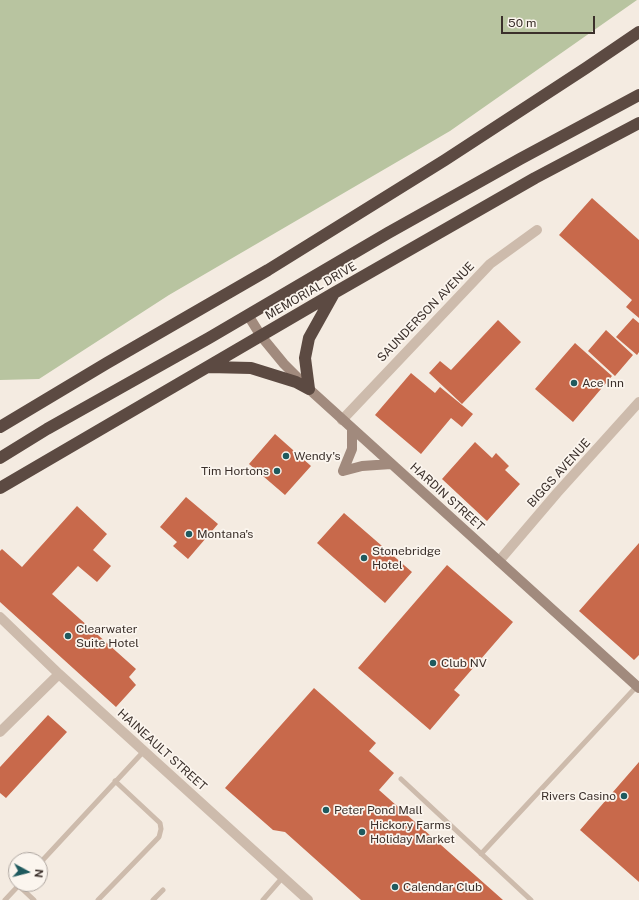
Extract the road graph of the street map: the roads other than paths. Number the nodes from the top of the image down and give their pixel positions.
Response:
1 (639, 32) edge
2 (639, 95) edge
3 (639, 123) edge
4 (537, 230) dead end
5 (334, 293) junction
6 (248, 315) junction
7 (261, 336) junction
8 (209, 367) junction
9 (309, 389) junction
10 (639, 402) edge
11 (342, 420) junction
12 (0, 427) edge
13 (352, 429) junction
14 (0, 458) edge
15 (391, 464) junction
16 (0, 488) edge
17 (499, 561) junction
18 (0, 617) edge
19 (59, 674) junction
20 (638, 686) edge
21 (0, 732) edge
22 (144, 751) junction
23 (401, 780) dead end
24 (115, 781) junction
25 (48, 853) edge
26 (481, 854) junction
27 (282, 877) junction
28 (162, 890) dead end
29 (12, 892) edge
30 (26, 892) edge
31 (5, 900) edge
32 (34, 900) edge
33 (98, 900) edge
34 (153, 900) edge
35 (263, 900) edge
36 (308, 900) edge
37 (531, 900) edge

1 - 12 highway
2 - 6 highway, MEMORIAL DRIVE
3 - 5 highway, MEMORIAL DRIVE
4 - 11 street, SAUNDERSON AVENUE
5 - 7 highway, MEMORIAL DRIVE
5 - 9 highway
6 - 7 main road, HARDIN STREET
6 - 14 highway, MEMORIAL DRIVE
7 - 8 highway, MEMORIAL DRIVE
7 - 9 main road, HARDIN STREET
8 - 9 highway
8 - 16 highway, MEMORIAL DRIVE
9 - 11 main road, HARDIN STREET
10 - 17 street, BIGGS AVENUE
11 - 13 main road, HARDIN STREET
13 - 15 main road, HARDIN STREET
13 - 15 main road
15 - 17 main road, HARDIN STREET
17 - 20 main road, HARDIN STREET
18 - 19 street, HAINEAULT STREET
19 - 21 street
19 - 22 street, HAINEAULT STREET
20 - 26 lane
22 - 24 lane
22 - 27 street, HAINEAULT STREET
23 - 26 lane
24 - 25 lane
24 - 33 lane
26 - 37 lane
27 - 35 lane
27 - 36 street, HAINEAULT STREET
28 - 34 lane
29 - 31 lane
30 - 32 lane

